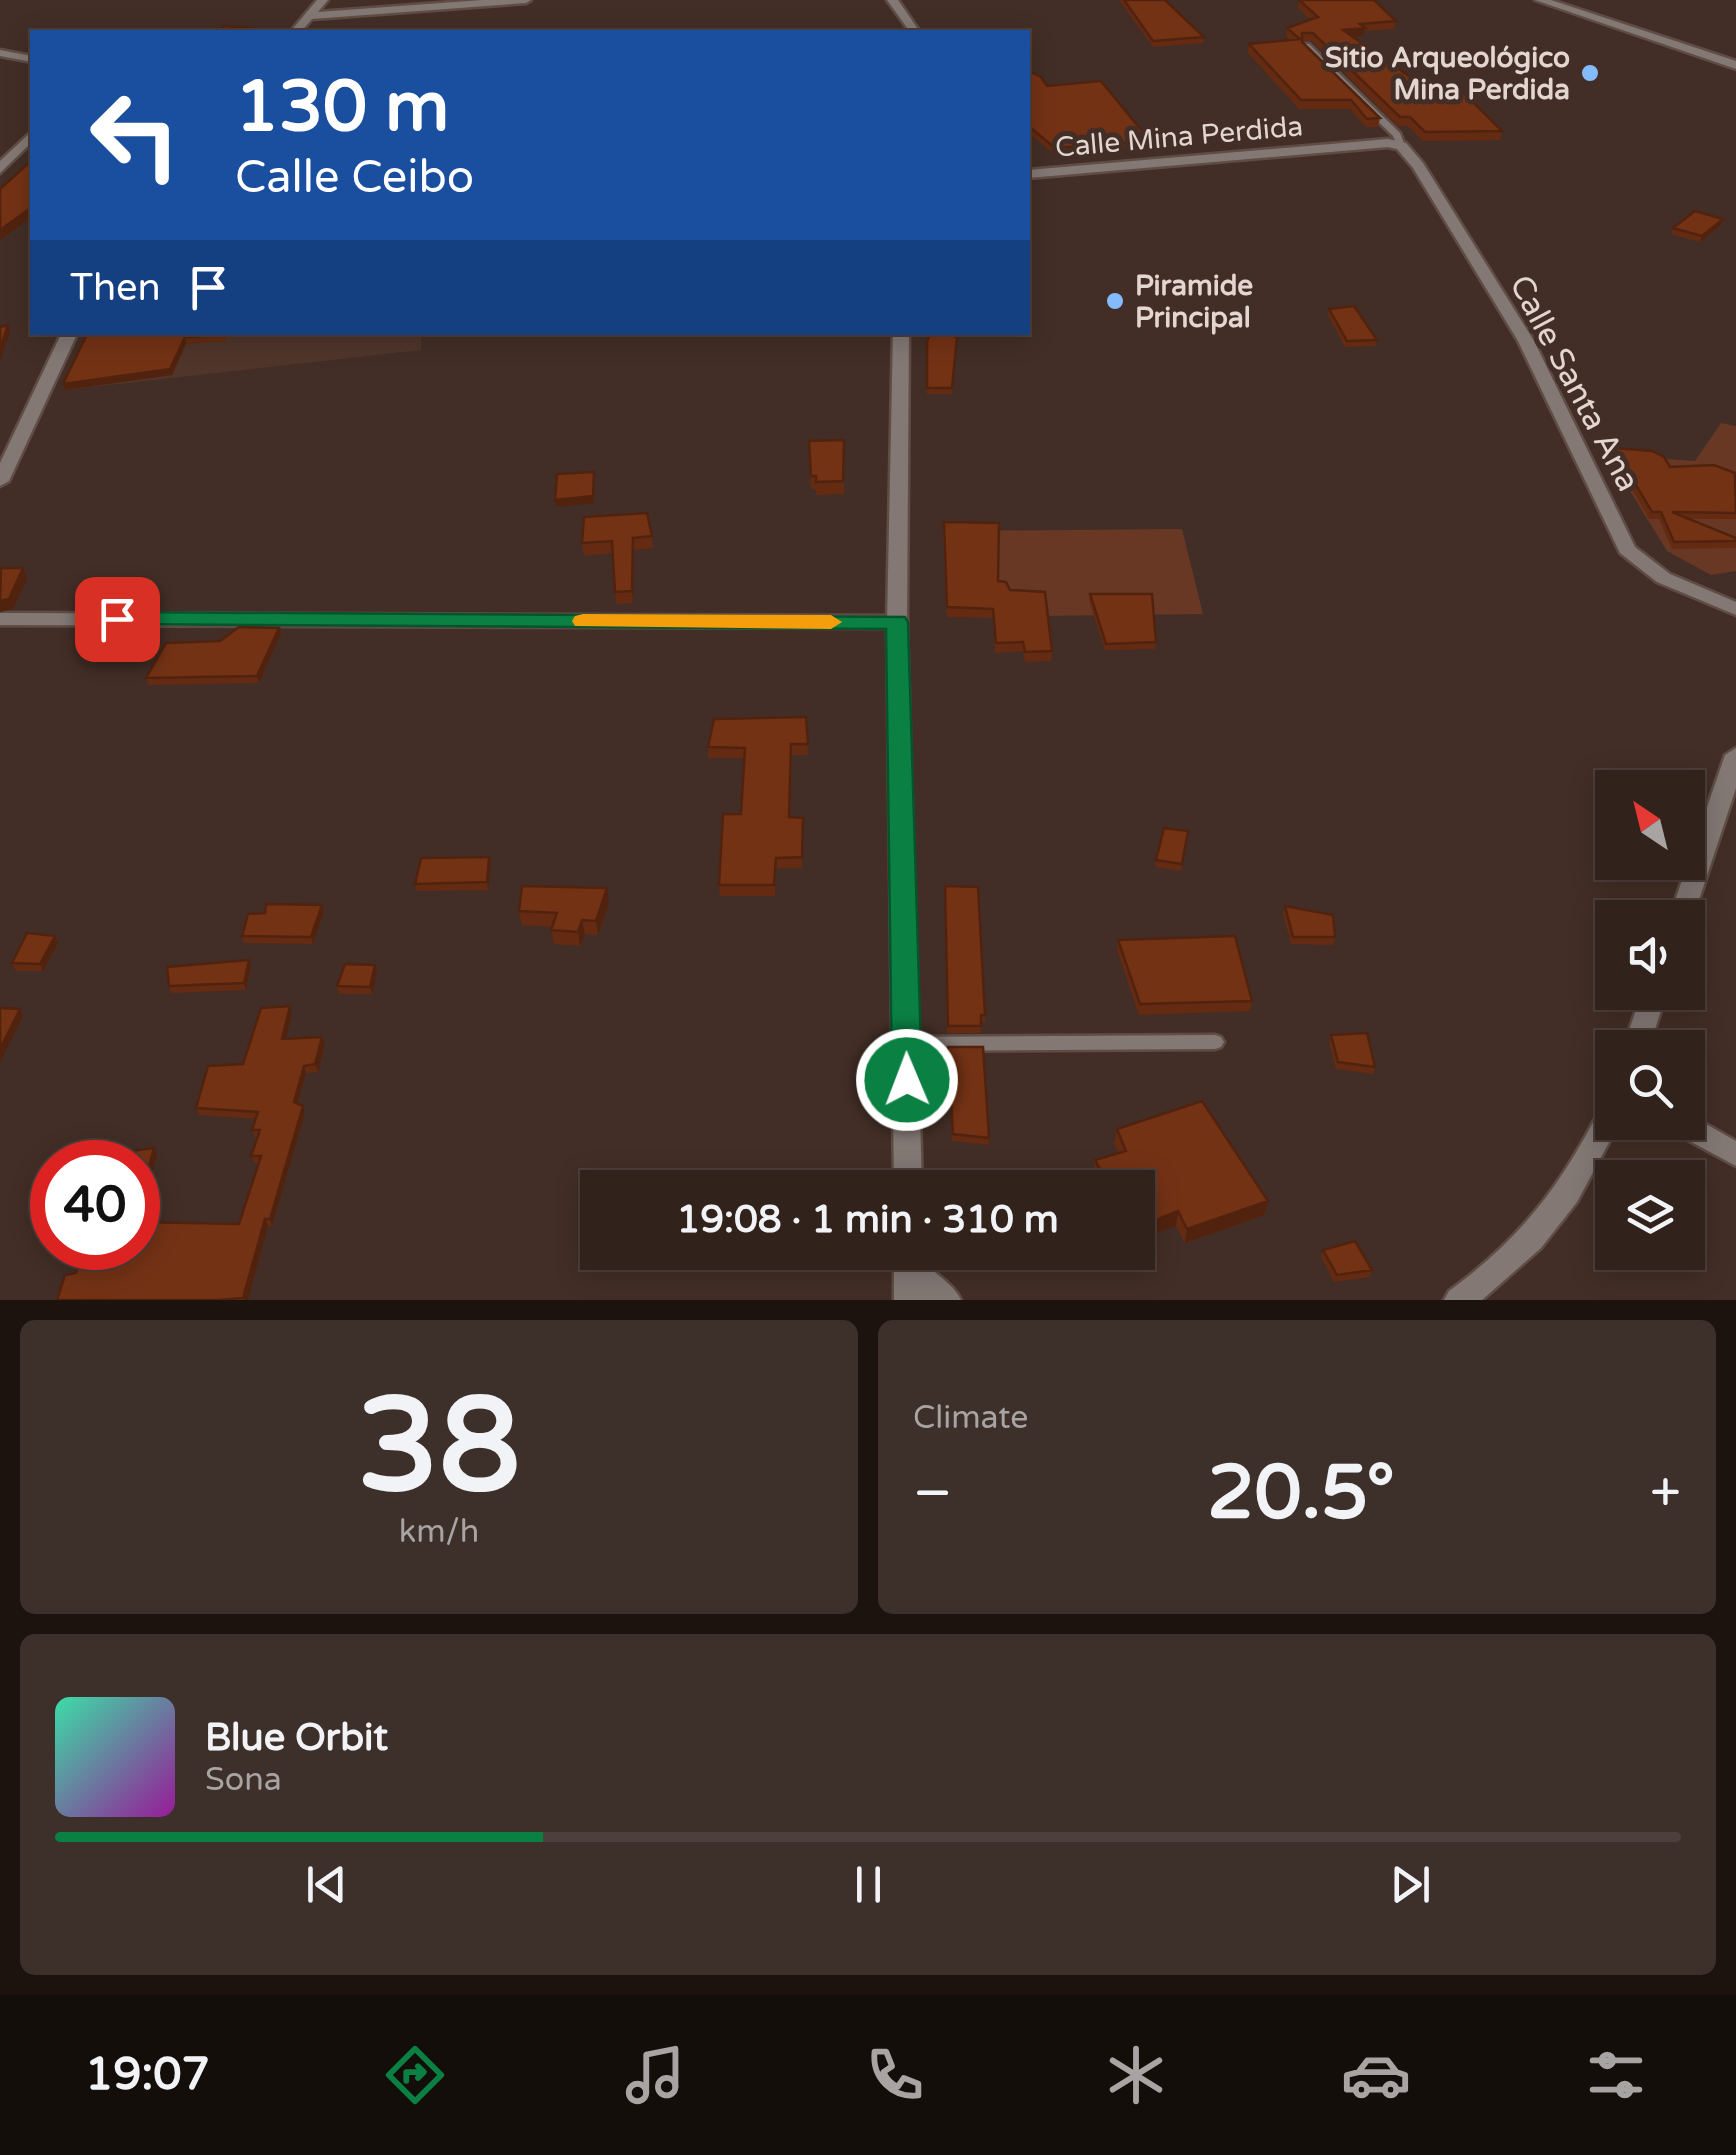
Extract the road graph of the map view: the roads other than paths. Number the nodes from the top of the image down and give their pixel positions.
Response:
1 (323, 0) edge
2 (526, 0) edge
3 (892, 0) edge
4 (1540, 0) edge
5 (310, 16) junction
6 (296, 30) edge
7 (914, 30) edge
8 (1306, 46) edge
9 (0, 54) edge
10 (30, 59) edge
11 (1736, 65) edge
12 (30, 137) edge
13 (1398, 145) junction
14 (0, 170) edge
15 (1030, 174) edge
16 (69, 335) edge
17 (902, 335) edge
18 (0, 481) edge
19 (1736, 609) edge
20 (0, 618) edge
21 (897, 622) junction
22 (1736, 755) edge
23 (1687, 900) edge
24 (1215, 1042) dead end
25 (907, 1044) junction
26 (1705, 1137) edge
27 (1596, 1140) edge
28 (1736, 1154) edge
29 (908, 1170) edge
30 (908, 1270) edge
31 (918, 1270) edge
32 (909, 1300) edge
33 (946, 1300) edge
34 (1459, 1300) edge

1 - 5 street
2 - 5 street
3 - 7 street
4 - 11 street
5 - 6 street
8 - 13 lane
9 - 10 street
12 - 14 street
13 - 15 street, Calle Mina Perdida
13 - 19 street, Calle Santa Ana
16 - 18 street
17 - 21 street
20 - 21 street
21 - 25 street
22 - 23 street
24 - 25 lane
25 - 29 street
26 - 28 street
27 - 34 street
30 - 32 street
31 - 33 street

